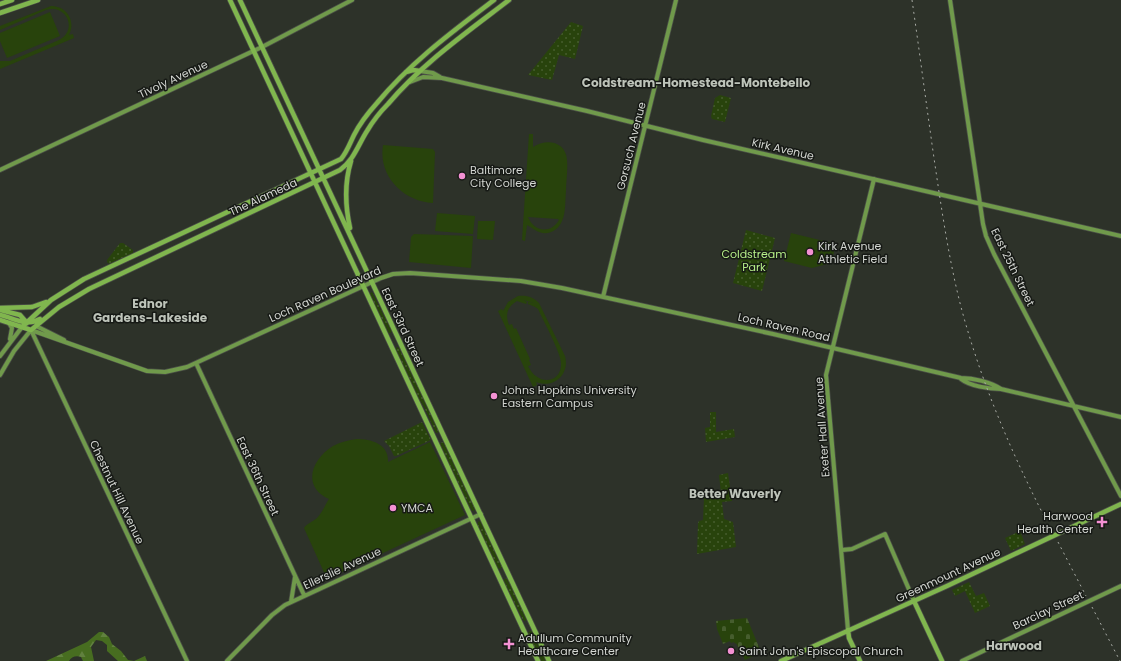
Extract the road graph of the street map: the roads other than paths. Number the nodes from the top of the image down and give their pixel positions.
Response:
1 (12, 0) edge
2 (38, 0) edge
3 (230, 0) edge
4 (240, 0) edge
5 (352, 0) edge
6 (494, 0) edge
7 (509, 0) edge
8 (676, 0) edge
9 (950, 0) edge
10 (0, 4) edge
11 (0, 13) edge
12 (262, 47) junction
13 (254, 51) junction
14 (425, 66) junction
15 (420, 71) junction
16 (404, 73) junction
17 (433, 73) junction
18 (442, 78) junction
19 (403, 87) junction
20 (645, 125) junction
21 (351, 160) junction
22 (320, 169) junction
23 (0, 170) edge
24 (311, 173) junction
25 (324, 178) junction
26 (874, 179) junction
27 (315, 182) junction
28 (980, 204) junction
29 (1121, 236) edge
30 (354, 242) junction
31 (372, 281) junction
32 (363, 285) junction
33 (603, 296) junction
34 (51, 300) junction
35 (0, 309) edge
36 (53, 312) junction
37 (0, 315) edge
38 (2, 320) edge
39 (26, 322) junction
40 (36, 326) junction
41 (22, 327) junction
42 (31, 330) junction
43 (9, 342) junction
44 (68, 342) junction
45 (833, 348) junction
46 (0, 356) edge
47 (196, 363) junction
48 (0, 375) edge
49 (1074, 406) junction
50 (1121, 417) edge
51 (1121, 496) edge
52 (1121, 504) edge
53 (480, 514) junction
54 (472, 518) junction
55 (842, 550) junction
56 (295, 576) junction
57 (1121, 586) edge
58 (304, 596) junction
59 (914, 600) junction
60 (290, 602) junction
61 (848, 630) junction
62 (187, 661) edge
63 (227, 661) edge
64 (538, 661) edge
65 (549, 661) edge
66 (781, 661) edge
67 (860, 661) edge
68 (942, 661) edge
69 (962, 661) edge

1 - 10 main road
2 - 11 main road
3 - 13 main road, East 33rd Street
4 - 12 main road, East 33rd Street
5 - 12 street, Tivoly Avenue
6 - 16 main road, The Alameda
7 - 14 main road, The Alameda
8 - 20 street, Gorsuch Avenue
9 - 28 street, East 25th Street
12 - 13 street, Tivoly Avenue
12 - 22 main road, East 33rd Street
13 - 23 street, Tivoly Avenue
13 - 24 main road, East 33rd Street
14 - 15 main road, The Alameda
14 - 17 street, Kirk Avenue
15 - 16 main road
15 - 17 street, Kirk Avenue
15 - 19 main road, The Alameda
16 - 22 main road, The Alameda
17 - 18 street, Kirk Avenue
18 - 19 street, Kirk Avenue
18 - 20 street, Kirk Avenue
19 - 21 main road, The Alameda
20 - 26 street, Kirk Avenue
20 - 33 street, Gorsuch Avenue
21 - 25 main road, The Alameda
21 - 30 main road
22 - 24 main road, The Alameda
22 - 25 main road, East 33rd Street
24 - 27 main road, East 33rd Street
24 - 34 main road, The Alameda
25 - 27 main road, The Alameda
25 - 30 main road, East 33rd Street
26 - 28 street, Kirk Avenue
26 - 45 street, Exeter Hall Avenue
27 - 32 main road, East 33rd Street
27 - 36 main road, The Alameda
28 - 29 street, Kirk Avenue
28 - 49 street, East 25th Street
30 - 31 main road, East 33rd Street
31 - 32 street, Loch Raven Boulevard
31 - 33 street, Loch Raven Boulevard
31 - 53 main road, East 33rd Street
32 - 47 street, Loch Raven Boulevard
32 - 54 main road, East 33rd Street
33 - 45 street, Loch Raven Road
34 - 35 main road
34 - 39 main road, The Alameda
35 - 39 main road, Loch Raven Boulevard
36 - 39 main road
36 - 40 main road, The Alameda
37 - 39 main road
38 - 41 main road, Loch Raven Boulevard
38 - 43 street
39 - 40 main road, Loch Raven Boulevard
39 - 41 main road, The Alameda
40 - 42 main road, The Alameda
40 - 44 street, Loch Raven Boulevard
41 - 42 main road, Loch Raven Boulevard
41 - 43 street, The Alameda
42 - 44 street, Loch Raven Boulevard
42 - 48 street, The Alameda
42 - 62 street, Chestnut Hill Avenue
43 - 46 street, The Alameda
44 - 47 street, Loch Raven Boulevard
45 - 49 street, Loch Raven Road
45 - 55 street, Exeter Hall Avenue
47 - 56 street, East 36th Street
49 - 50 street, Loch Raven Road
49 - 51 street, East 25th Street
52 - 59 main road, Greenmount Avenue
53 - 54 street, Ellerslie Avenue
53 - 65 main road, East 33rd Street
54 - 58 street, Ellerslie Avenue
54 - 64 main road, East 33rd Street
55 - 59 street
55 - 61 street, Exeter Hall Avenue
56 - 58 street, East 36th Street
56 - 60 street
57 - 69 street, Barclay Street
58 - 60 street, Ellerslie Avenue
59 - 61 main road, Greenmount Avenue
59 - 68 main road
60 - 63 street, Ellerslie Avenue
61 - 66 main road, Greenmount Avenue
61 - 67 main road

